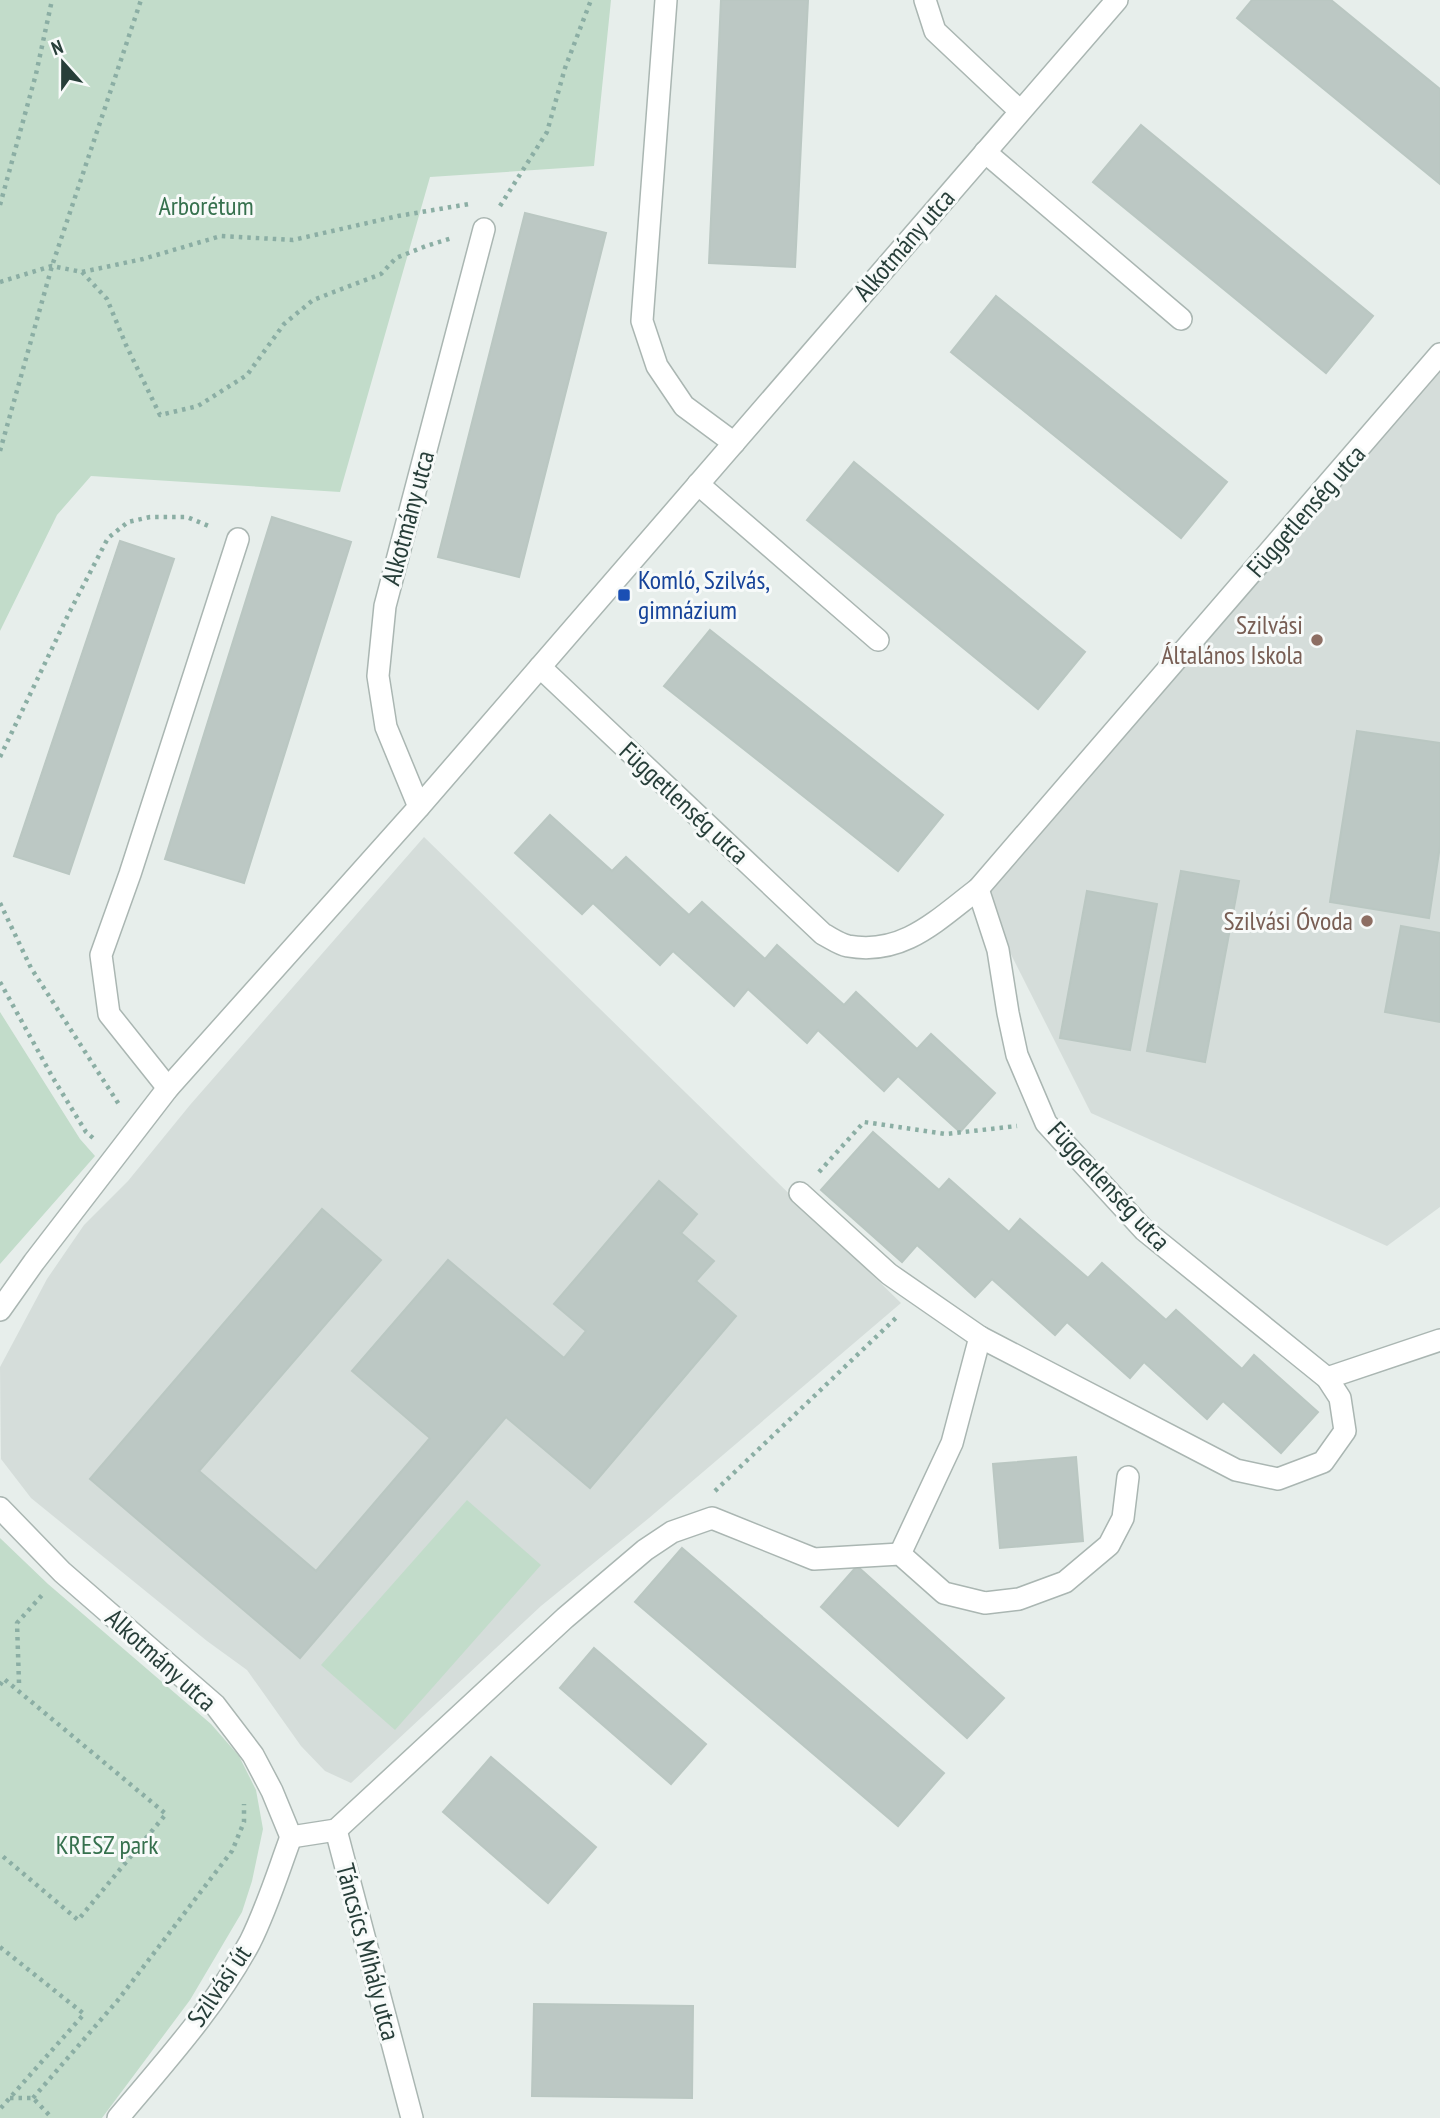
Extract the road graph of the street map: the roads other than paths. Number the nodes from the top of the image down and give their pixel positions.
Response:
1 (666, 0) edge
2 (925, 0) edge
3 (1116, 0) edge
4 (1020, 111) junction
5 (985, 152) junction
6 (484, 229) road end
7 (1181, 318) dead end
8 (1440, 354) edge
9 (734, 443) junction
10 (698, 484) junction
11 (238, 539) road end
12 (878, 640) dead end
13 (540, 667) junction
14 (419, 807) junction
15 (978, 889) junction
16 (169, 1088) junction
17 (800, 1193) road end
18 (0, 1310) edge
19 (981, 1337) junction
20 (1440, 1340) edge
21 (1327, 1378) junction
22 (1128, 1477) dead end
23 (0, 1507) edge
24 (900, 1553) junction
25 (336, 1830) junction
26 (291, 1837) junction
27 (118, 2118) edge
28 (412, 2118) edge

1 - 9 street
2 - 4 street
3 - 4 street, Alkotmány utca
4 - 5 street, Alkotmány utca
5 - 7 street
5 - 9 street, Alkotmány utca
6 - 14 street, Alkotmány utca
8 - 15 street, Függetlenség utca
9 - 10 street, Alkotmány utca
10 - 12 street
10 - 13 street, Alkotmány utca
11 - 16 street
13 - 14 street, Alkotmány utca
13 - 15 street, Függetlenség utca
14 - 16 street, Alkotmány utca
15 - 21 street, Függetlenség utca
16 - 18 street, Alkotmány utca
17 - 19 street
19 - 21 street
19 - 24 street
20 - 21 street
22 - 24 street
23 - 26 street, Alkotmány utca
24 - 25 street
25 - 26 street, Táncsics Mihály utca
25 - 28 street, Táncsics Mihály utca
26 - 27 street, Szilvási út

